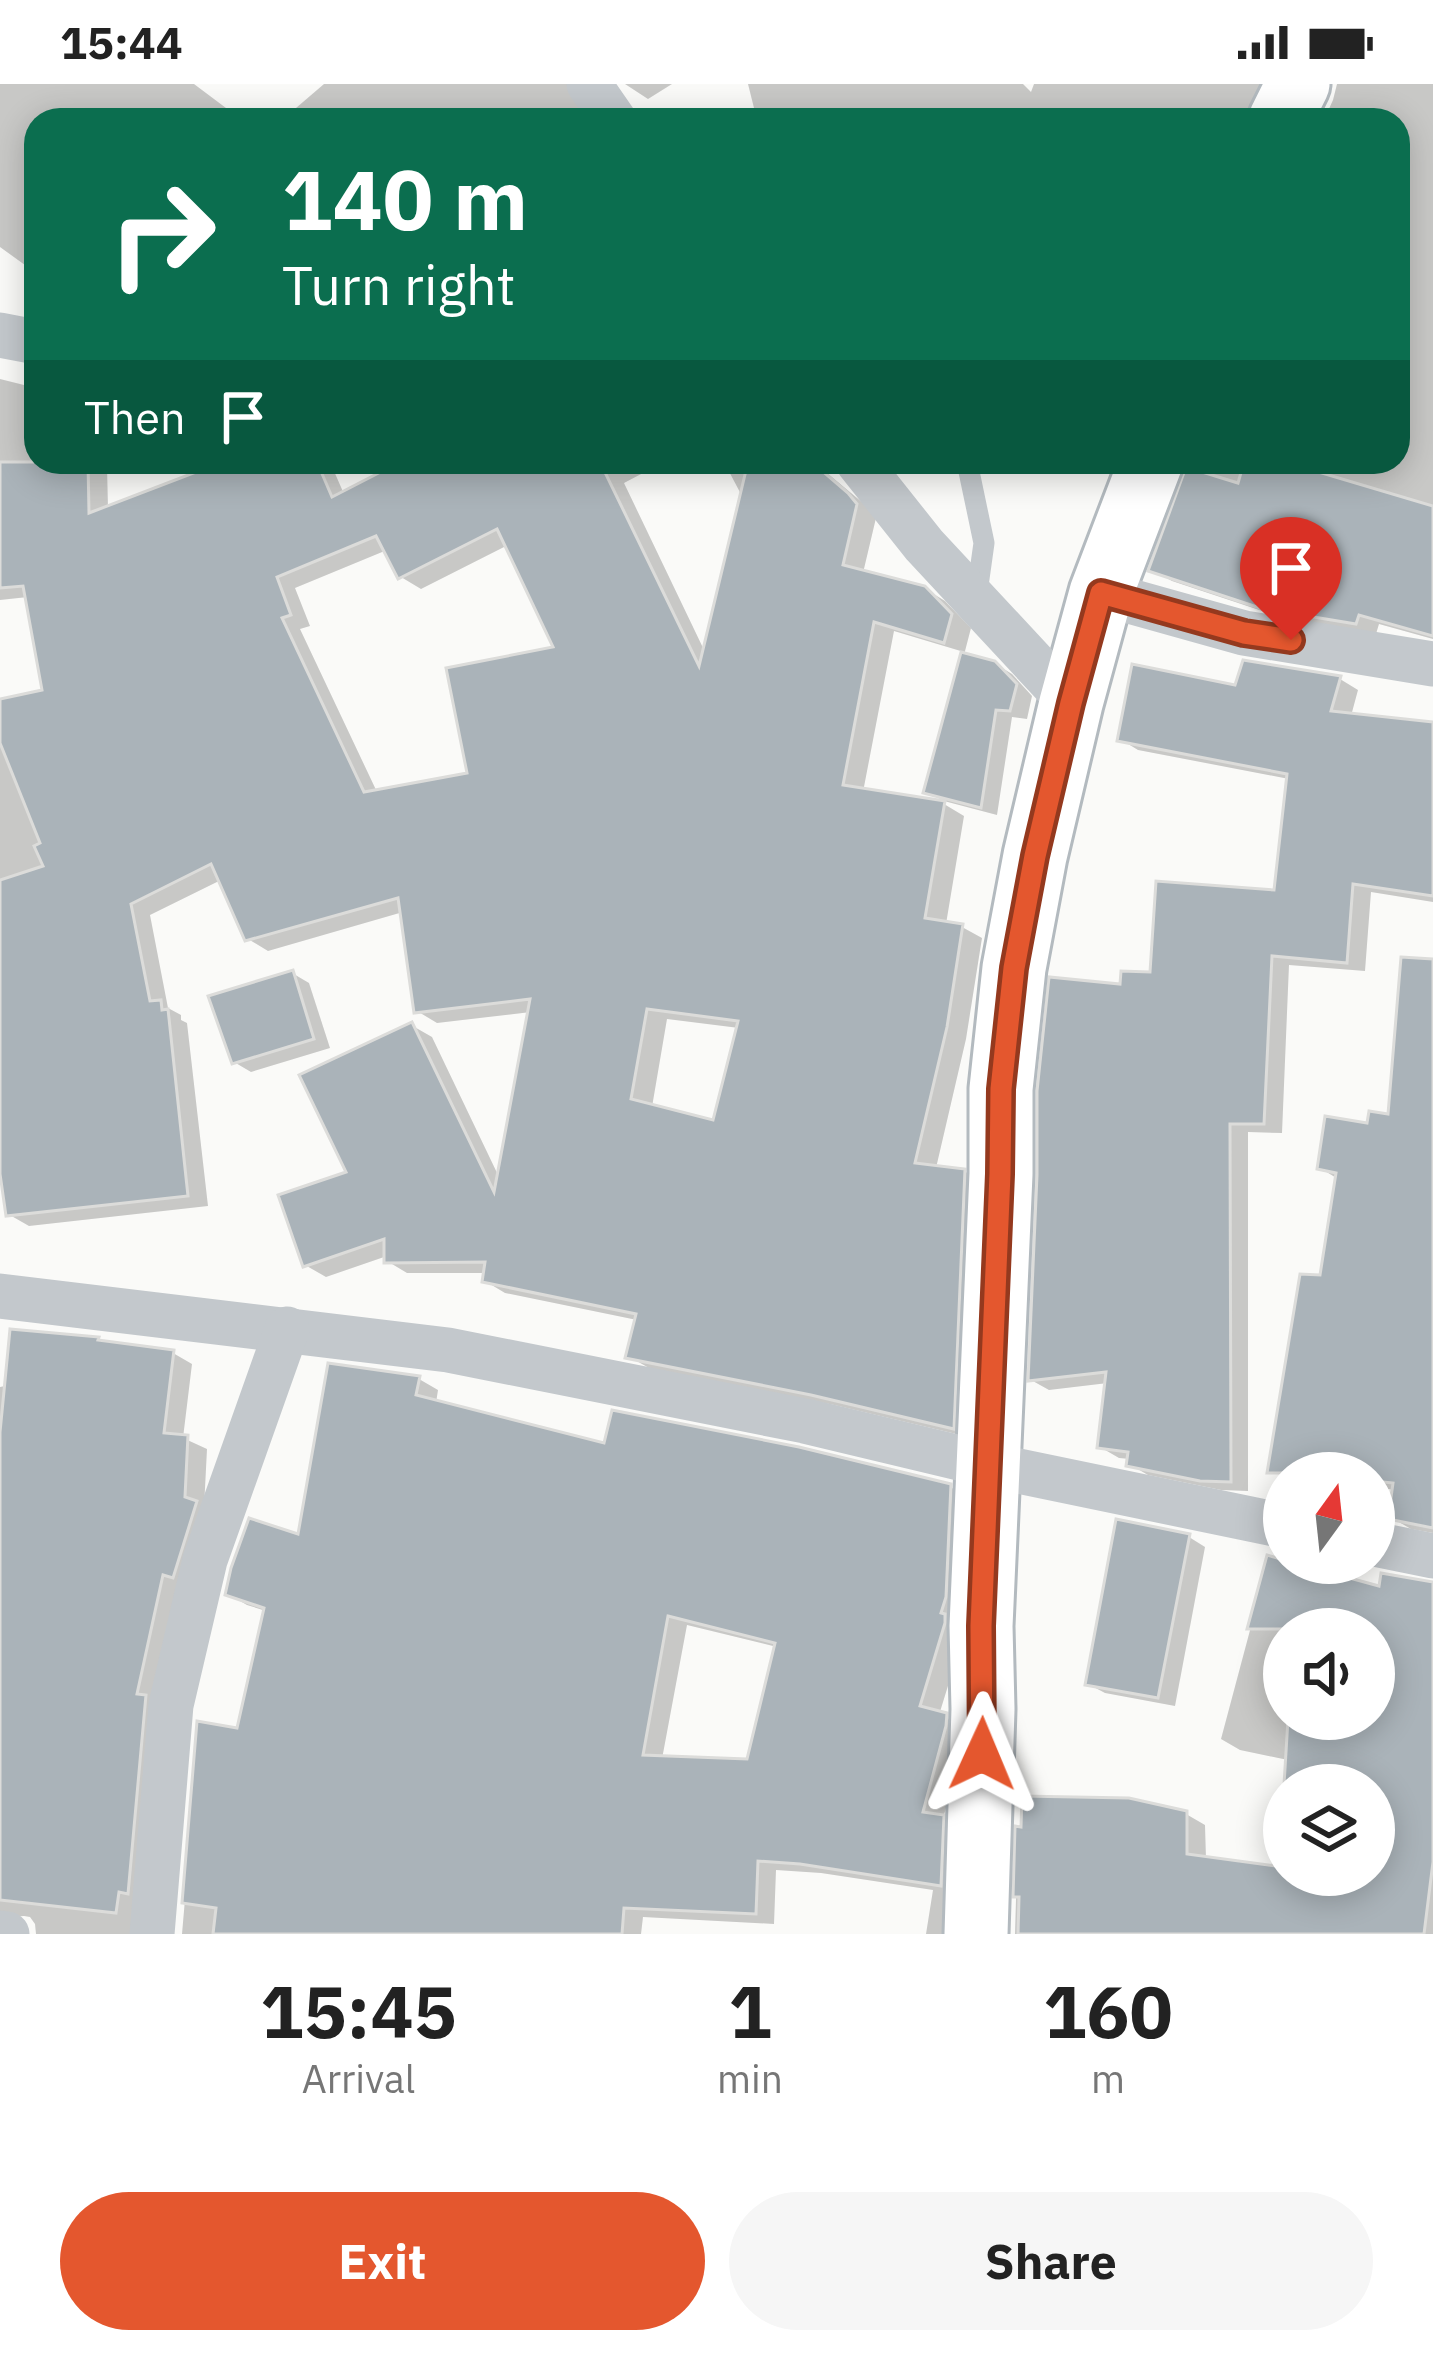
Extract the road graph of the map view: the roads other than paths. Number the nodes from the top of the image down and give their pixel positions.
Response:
1 (868, 474) edge
2 (970, 474) edge
3 (1146, 474) edge
4 (1101, 593) junction
5 (976, 601) junction
6 (1433, 664) edge
7 (1071, 703) junction
8 (0, 1296) edge
9 (286, 1329) junction
10 (988, 1465) junction
11 (1263, 1522) edge
12 (1395, 1548) edge
13 (1433, 1556) edge
14 (152, 1934) edge
15 (976, 1934) edge

1 - 5 street
2 - 5 lane
3 - 4 street
4 - 6 street
4 - 7 street
5 - 7 street
7 - 10 street
8 - 9 street
9 - 10 street
9 - 14 street
10 - 11 street
10 - 15 street
12 - 13 street

